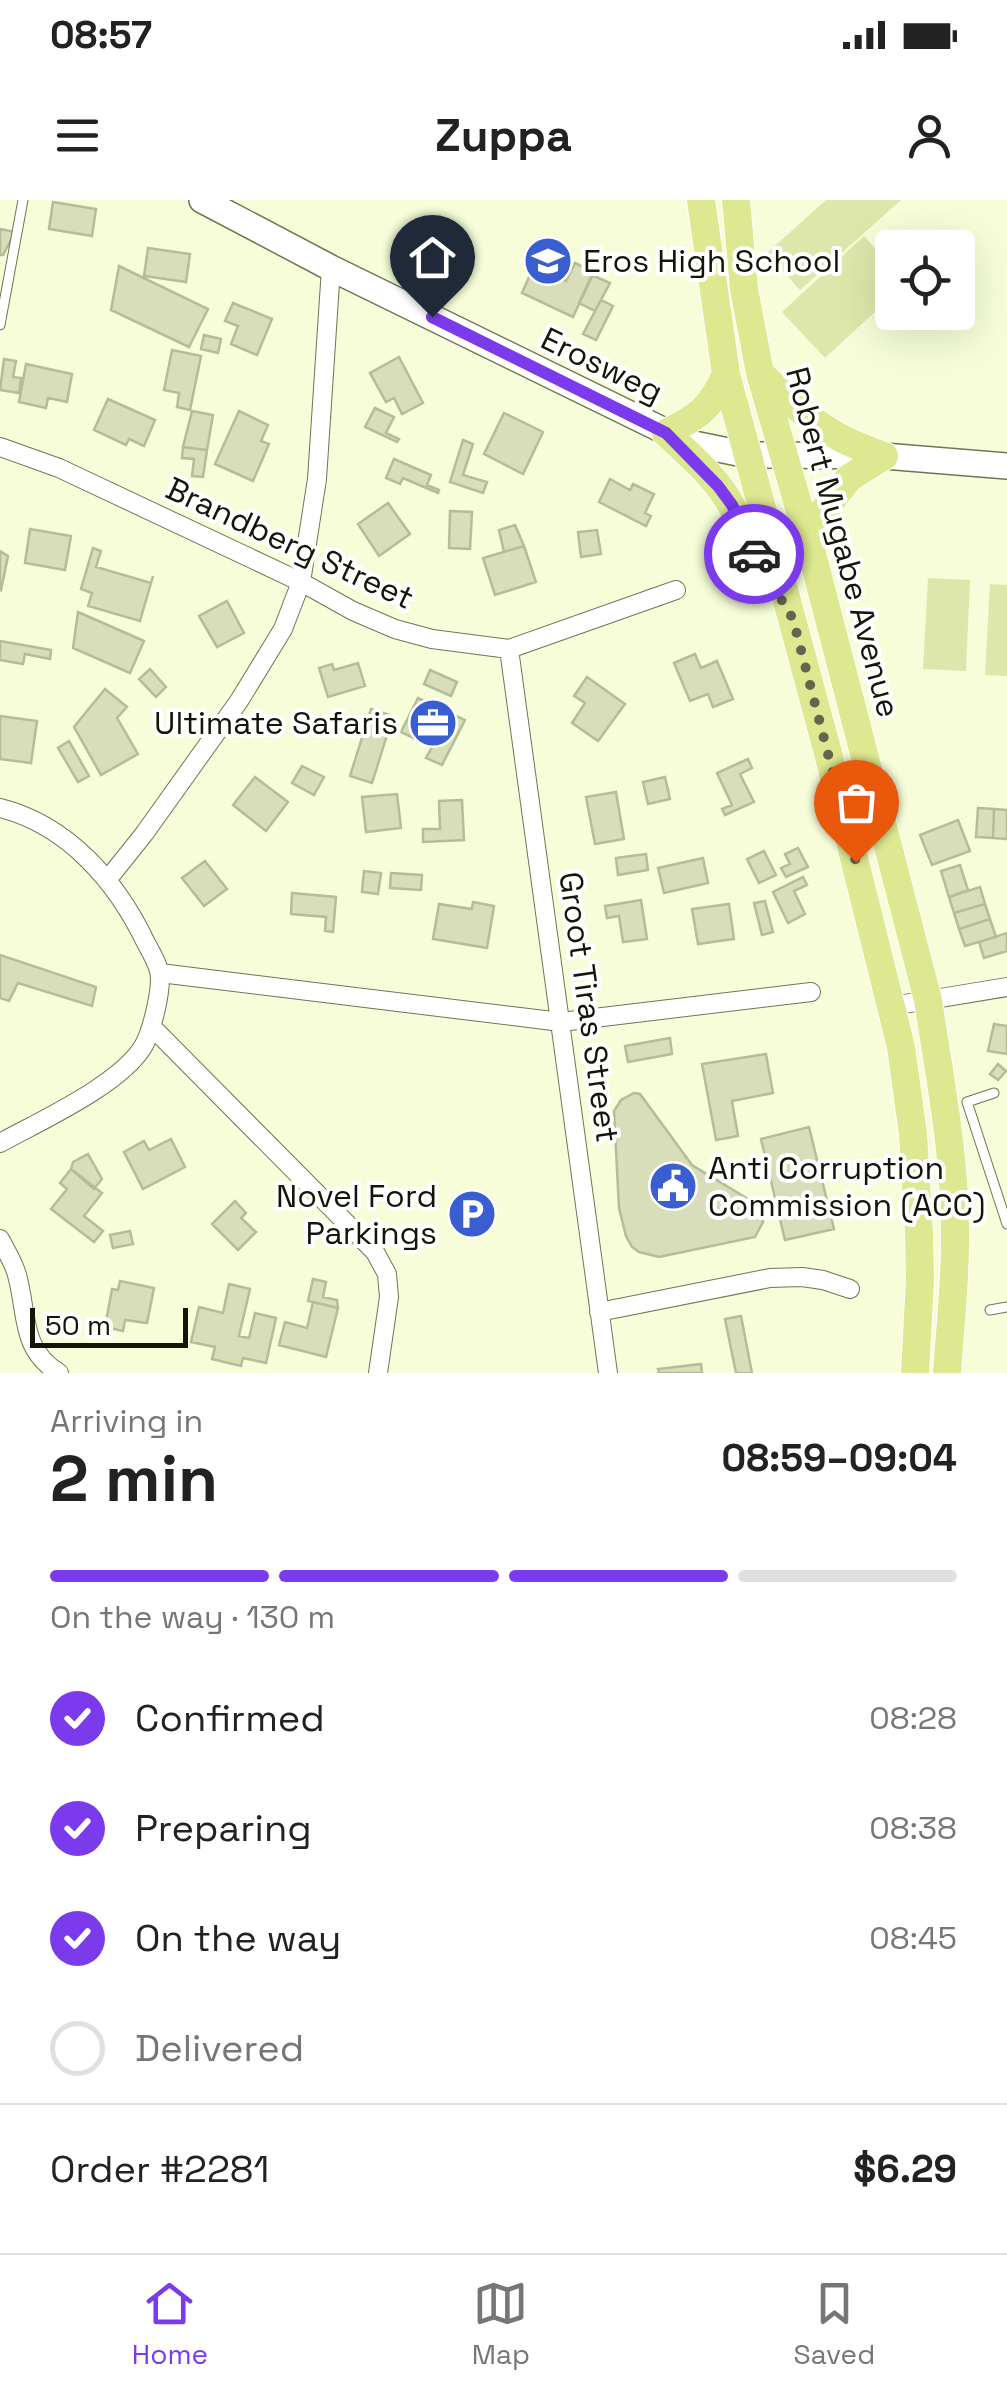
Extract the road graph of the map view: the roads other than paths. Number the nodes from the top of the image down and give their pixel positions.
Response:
1 (23, 200) edge
2 (202, 200) edge
3 (701, 200) edge
4 (736, 200) edge
5 (331, 268) junction
6 (0, 324) edge
7 (726, 374) junction
8 (760, 374) junction
9 (666, 433) junction
10 (0, 447) edge
11 (783, 455) junction
12 (748, 456) junction
13 (884, 456) junction
14 (1007, 466) edge
15 (809, 542) junction
16 (301, 582) junction
17 (676, 590) dead end
18 (793, 619) junction
19 (508, 649) junction
20 (0, 808) edge
21 (108, 879) junction
22 (160, 973) junction
23 (1007, 986) edge
24 (811, 992) dead end
25 (928, 1000) junction
26 (892, 1006) junction
27 (561, 1022) junction
28 (152, 1026) junction
29 (994, 1093) dead end
30 (0, 1142) edge
31 (1007, 1224) edge
32 (0, 1240) edge
33 (850, 1289) dead end
34 (952, 1302) junction
35 (1007, 1307) edge
36 (990, 1310) dead end
37 (600, 1312) junction
38 (59, 1373) edge
39 (378, 1373) edge
40 (608, 1373) edge
41 (915, 1373) edge
42 (947, 1373) edge
43 (957, 1373) edge

1 - 6 lane
2 - 5 street, Erosweg
3 - 7 main road
4 - 8 main road, Robert Mugabe Avenue
5 - 9 street, Erosweg
5 - 16 street
7 - 9 main road
7 - 12 main road
8 - 11 main road, Robert Mugabe Avenue
8 - 13 main road
9 - 12 street, Erosweg
9 - 18 main road
10 - 16 street, Brandberg Street
11 - 12 street, Erosweg
11 - 13 street, Erosweg
11 - 15 main road, Robert Mugabe Avenue
12 - 18 main road
13 - 14 street, Erosweg
13 - 15 main road
15 - 25 main road, Robert Mugabe Avenue
16 - 19 street, Brandberg Street
16 - 21 street
17 - 19 street, Brandberg Street
18 - 26 main road
19 - 27 street, Groot Tiras Street
20 - 21 street
21 - 22 street
22 - 27 street
22 - 28 street
23 - 25 street
24 - 27 street
25 - 26 street
25 - 34 main road, Robert Mugabe Avenue
26 - 41 main road
27 - 37 street, Groot Tiras Street
28 - 30 street
28 - 39 street
29 - 31 lane
32 - 38 street
33 - 37 street
34 - 42 main road, Robert Mugabe Avenue
34 - 43 main road
35 - 36 lane
37 - 40 street, Groot Tiras Street

